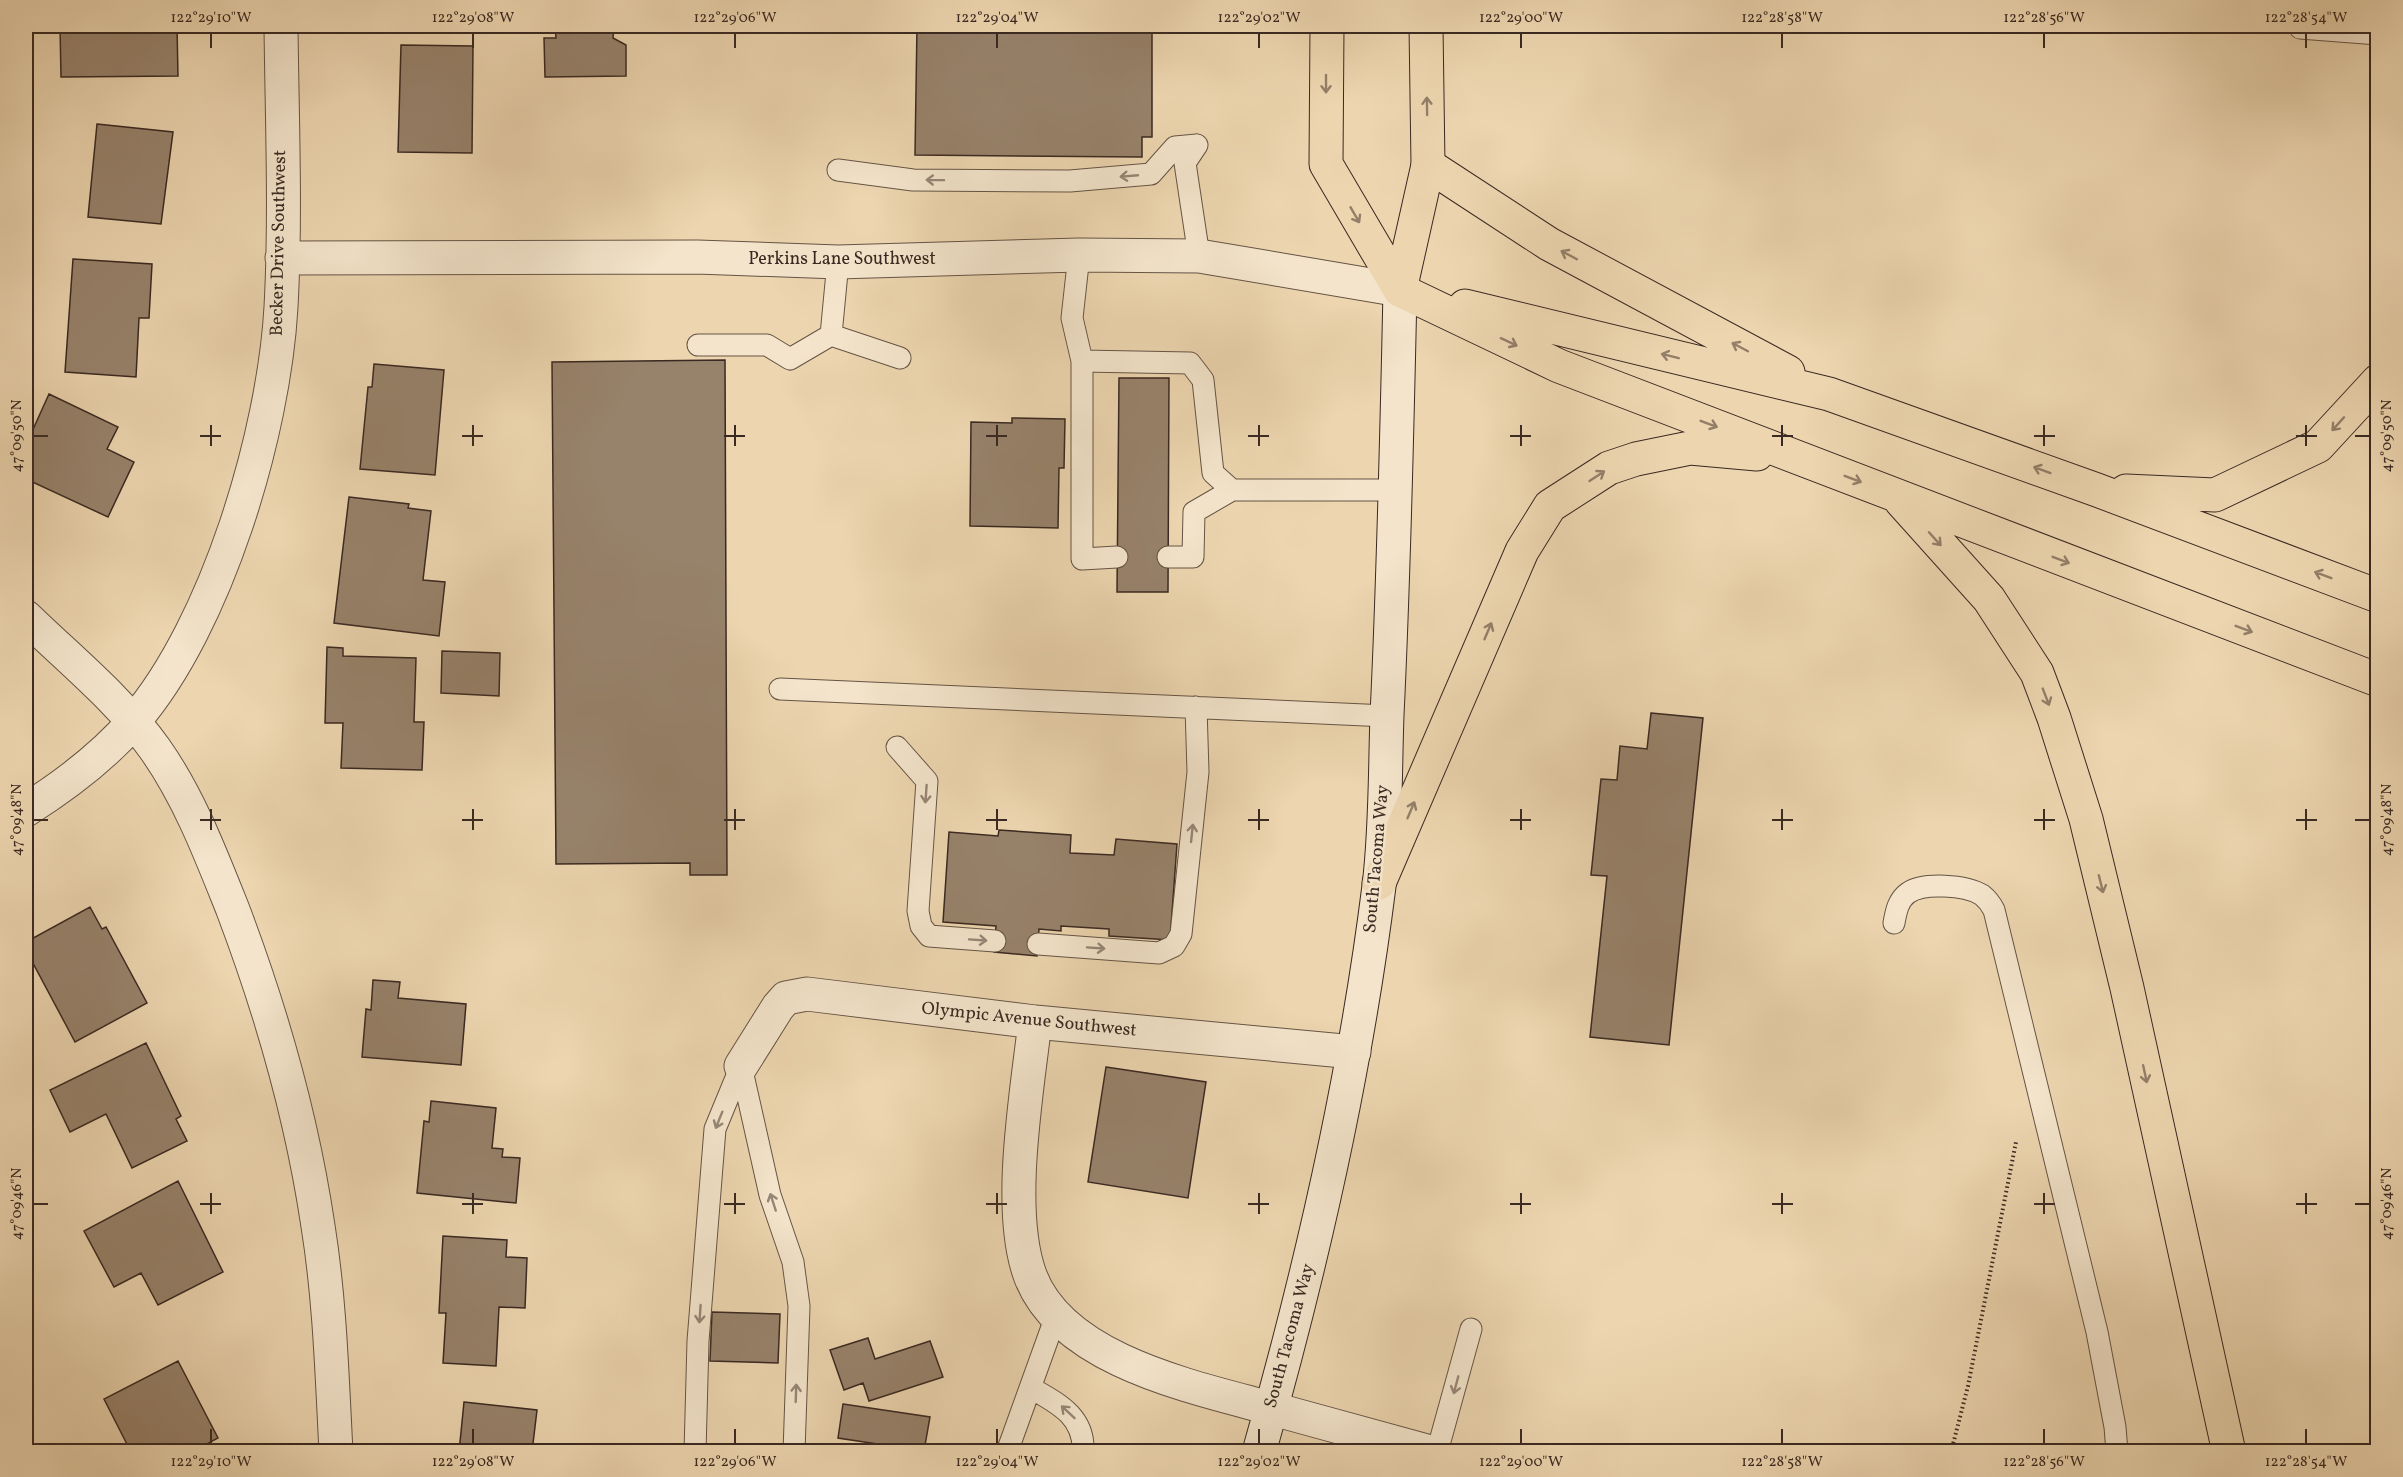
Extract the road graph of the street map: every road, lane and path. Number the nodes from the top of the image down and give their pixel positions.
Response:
1 (281, 26) edge
2 (1327, 26) edge
3 (1426, 26) edge
4 (2300, 26) edge
5 (2378, 34) edge
6 (1428, 165) junction
7 (838, 170) dead end
8 (1079, 255) junction
9 (1199, 256) junction
10 (282, 258) junction
11 (838, 262) junction
12 (1400, 290) junction
13 (831, 335) junction
14 (699, 345) dead end
15 (900, 358) dead end
16 (1082, 361) junction
17 (2378, 381) edge
18 (1829, 394) junction
19 (1798, 458) junction
20 (1232, 490) junction
21 (1396, 490) junction
22 (2097, 490) junction
23 (1896, 495) junction
24 (1117, 557) dead end
25 (1168, 557) dead end
26 (2378, 596) edge
27 (26, 617) edge
28 (2378, 680) edge
29 (780, 689) dead end
30 (1196, 707) junction
31 (1387, 716) junction
32 (134, 722) junction
33 (897, 747) dead end
34 (26, 810) edge
35 (1379, 883) junction
36 (1894, 923) dead end
37 (994, 941) dead end
38 (1038, 944) dead end
39 (1035, 1022) junction
40 (1354, 1052) junction
41 (741, 1066) junction
42 (2016, 1142) dead end
43 (1056, 1316) junction
44 (1471, 1329) dead end
45 (1031, 1388) junction
46 (1271, 1408) junction
47 (336, 1452) edge
48 (695, 1452) edge
49 (794, 1452) edge
50 (1007, 1452) edge
51 (1083, 1452) edge
52 (1259, 1452) edge
53 (1430, 1452) edge
54 (1437, 1452) edge
55 (1951, 1452) edge
56 (2117, 1452) edge
57 (2229, 1452) edge

1 - 10 street, Becker Drive Southwest
2 -> 12 main road
6 -> 3 main road, South Tacoma Way
4 - 5 lane
6 - 12 main road, South Tacoma Way
18 -> 6 main road
9 -> 7 lane
8 - 9 street, Perkins Lane Southwest
8 - 11 street, Perkins Lane Southwest
8 - 16 lane
9 - 12 street, Perkins Lane Southwest
10 - 11 street, Perkins Lane Southwest
10 - 32 street, Becker Drive Southwest
11 - 13 lane
18 -> 12 main road
12 -> 19 main road
12 - 21 street, South Tacoma Way
13 - 14 lane
13 - 15 lane
16 - 20 lane
16 - 24 lane
17 -> 22 main road
22 -> 18 main road
19 -> 23 main road
35 -> 19 main road
20 - 21 lane
20 - 25 lane
21 - 31 street, South Tacoma Way
26 -> 22 main road
23 -> 28 main road
23 -> 57 main road
27 - 32 street
29 - 30 lane
30 - 31 lane
38 -> 30 lane
31 - 35 street, South Tacoma Way
32 - 34 street, Becker Drive Southwest
32 - 47 street
33 -> 37 lane
35 - 40 street, South Tacoma Way
36 - 56 lane
39 - 40 street, Olympic Avenue Southwest
39 - 41 street, Olympic Avenue Southwest
39 - 43 street
40 - 46 street, South Tacoma Way
41 -> 48 lane
49 -> 41 lane
42 - 55 path
43 - 45 lane
43 - 46 street
44 -> 54 lane
45 - 50 lane
51 -> 45 lane
46 - 52 street, South Tacoma Way
46 - 53 street

